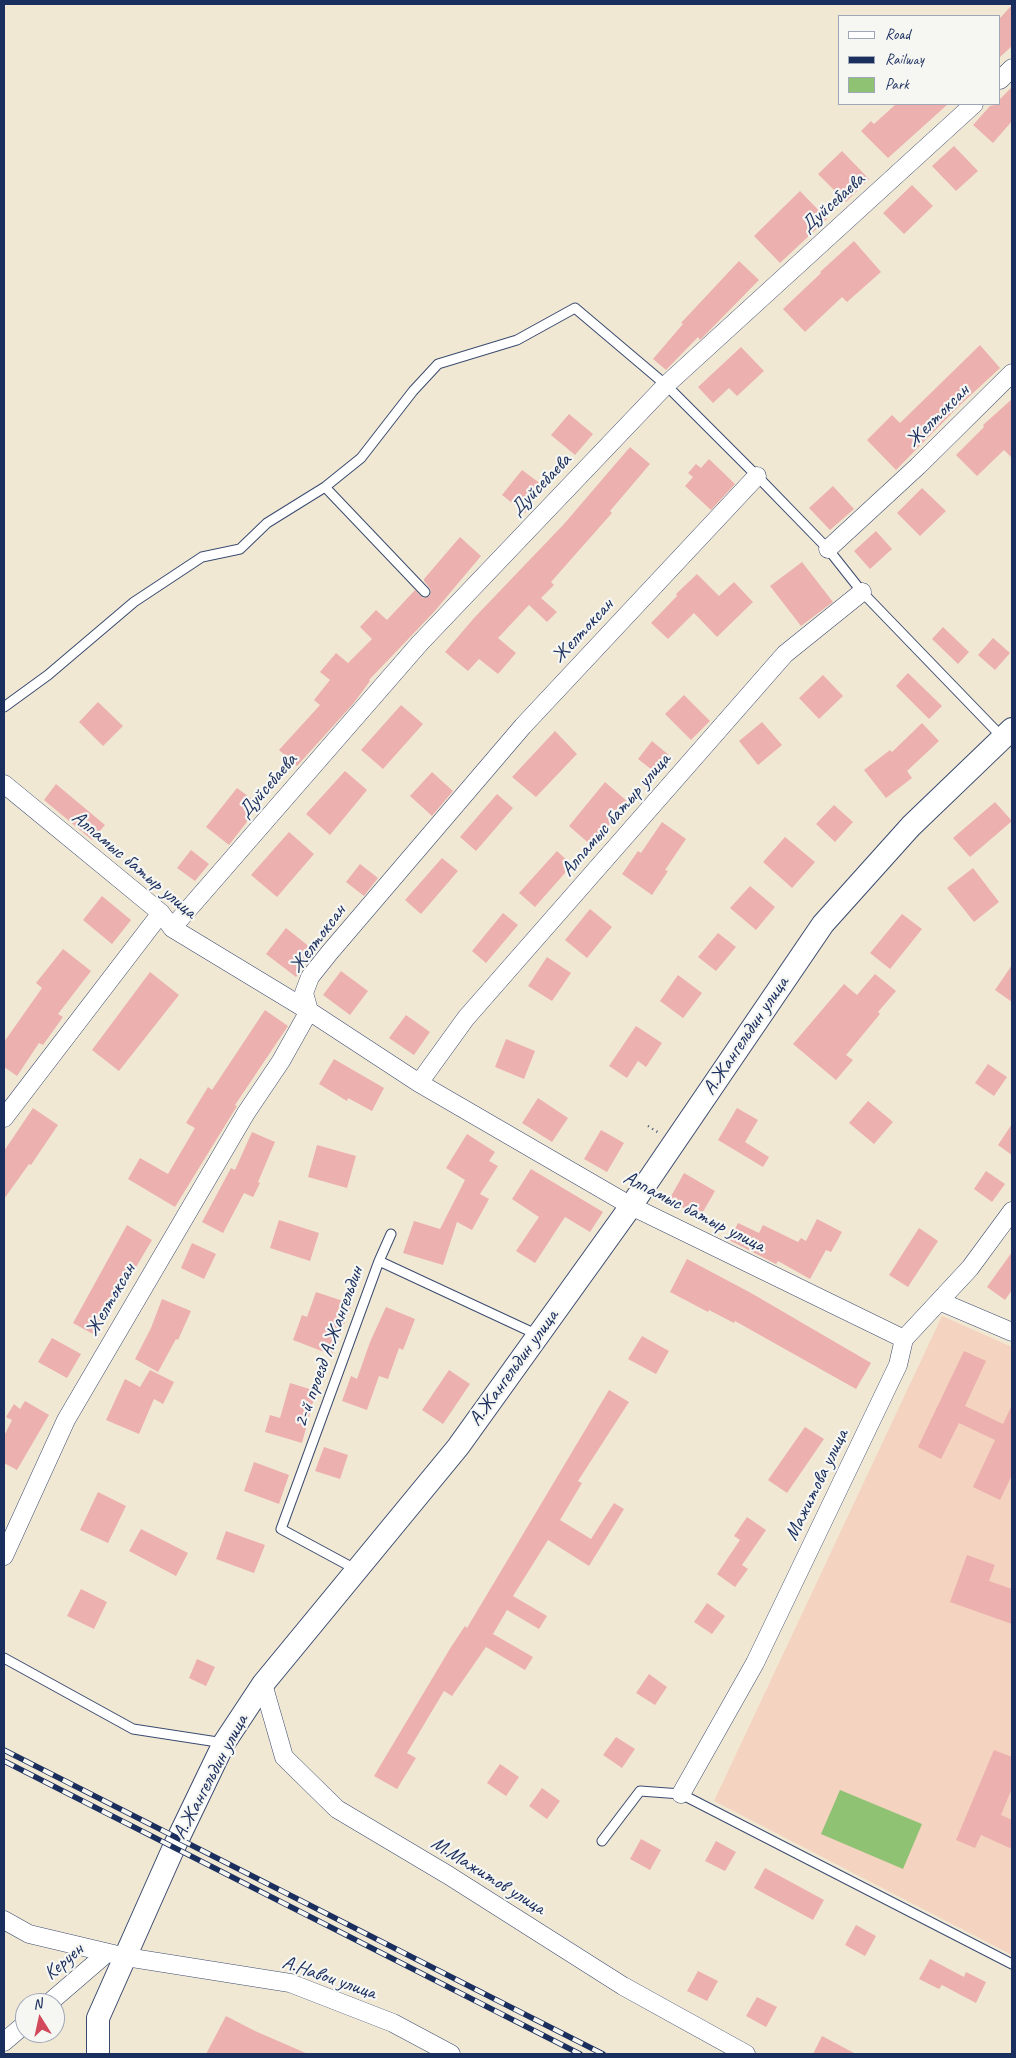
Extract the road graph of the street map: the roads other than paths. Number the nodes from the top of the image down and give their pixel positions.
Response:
1 (1012, 68) edge
2 (1001, 79) edge
3 (973, 105) edge
4 (1012, 373) edge
5 (666, 385) junction
6 (757, 476) junction
7 (325, 487) junction
8 (828, 549) junction
9 (425, 592) dead end
10 (862, 592) junction
11 (4, 707) edge
12 (1007, 733) edge
13 (4, 784) edge
14 (161, 913) junction
15 (172, 928) junction
16 (309, 1011) junction
17 (419, 1083) junction
18 (4, 1118) edge
19 (632, 1206) junction
20 (1012, 1211) edge
21 (391, 1234) dead end
22 (379, 1261) junction
23 (939, 1302) junction
24 (1012, 1332) edge
25 (538, 1335) junction
26 (904, 1339) junction
27 (4, 1556) edge
28 (357, 1570) junction
29 (4, 1658) edge
30 (263, 1684) junction
31 (224, 1743) junction
32 (682, 1794) junction
33 (602, 1841) dead end
34 (4, 1920) edge
35 (116, 1955) junction
36 (1012, 1964) edge
37 (63, 1993) edge
38 (15, 2033) edge
39 (4, 2042) edge
40 (98, 2054) edge
41 (452, 2054) edge
42 (746, 2054) edge

1 - 2 street
3 - 5 street, Дуйсебаева
4 - 8 street, Желтоксан
5 - 6 lane
5 - 7 lane
5 - 15 street, Дуйсебаева
6 - 8 lane
6 - 16 street, Желтоксан
7 - 9 lane
7 - 11 lane
8 - 10 lane
10 - 12 lane
10 - 17 street, Алпамыс батыр улица
12 - 19 street, А.Жангельдин улица
13 - 14 street, Алпамыс батыр улица
14 - 15 street, Алпамыс батыр улица
14 - 18 street
15 - 16 street, Алпамыс батыр улица
16 - 17 street, Алпамыс батыр улица
16 - 27 street, Желтоксан
17 - 19 street, Алпамыс батыр улица
19 - 25 street, А.Жангельдин улица
19 - 26 street, Алпамыс батыр улица
20 - 23 street
21 - 22 lane
22 - 25 lane, 2-й проезд А.Жангельдин
22 - 28 lane, 2-й проезд А.Жангельдин
23 - 24 street
23 - 26 street
25 - 28 street, А.Жангельдин улица
26 - 32 street, Мажитова улица
28 - 30 street, А.Жангельдин улица
29 - 31 lane
30 - 31 street, А.Жангельдин улица
30 - 42 street, М.Мажитов улица
31 - 35 street, А.Жангельдин улица
32 - 33 lane
32 - 36 lane
34 - 35 street, А.Навои улица
35 - 37 street, Керуен
35 - 40 street, А.Жангельдин улица
35 - 41 street, А.Навои улица
38 - 39 street

